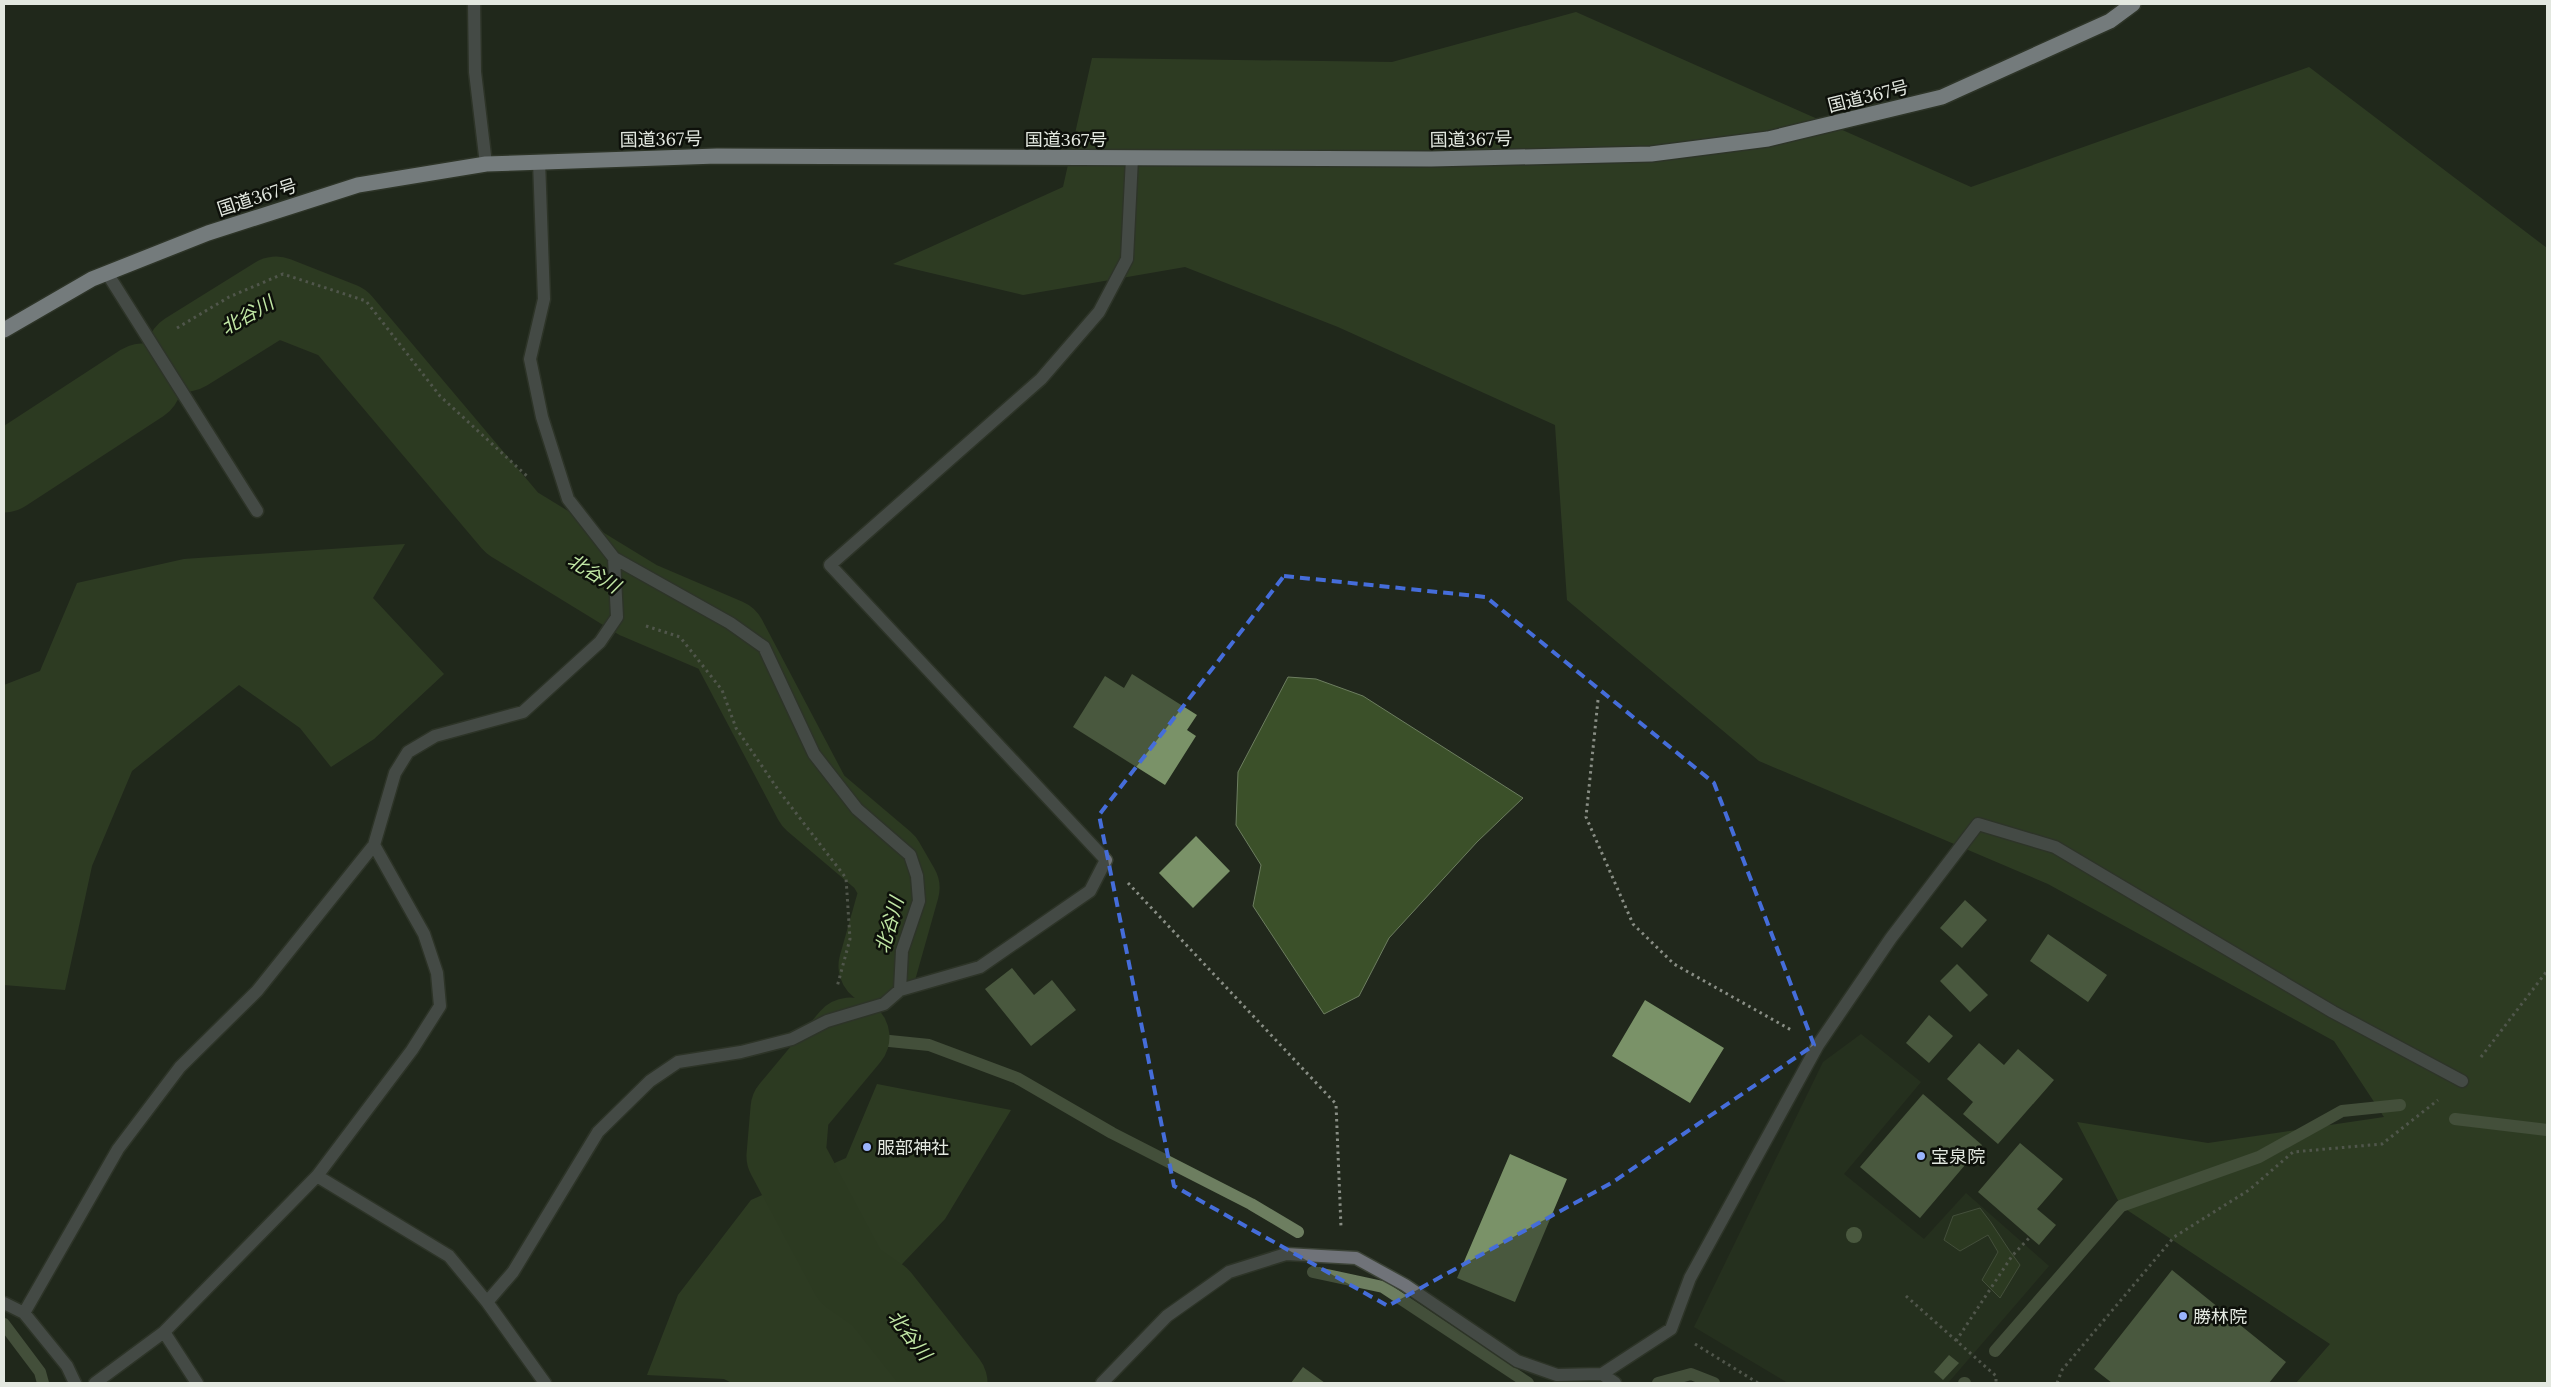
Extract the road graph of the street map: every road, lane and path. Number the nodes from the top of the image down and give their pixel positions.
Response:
1 (474, 4) edge
2 (2133, 4) edge
3 (1132, 158) junction
4 (539, 161) junction
5 (486, 164) junction
6 (107, 273) junction
7 (4, 330) edge
8 (151, 344) junction
9 (568, 499) junction
10 (258, 511) dead end
11 (614, 558) junction
12 (617, 616) junction
13 (1598, 700) dead end
14 (374, 845) junction
15 (1106, 860) junction
16 (2547, 970) edge
17 (900, 990) junction
18 (827, 1021) junction
19 (1818, 1045) junction
20 (2462, 1081) junction
21 (317, 1176) junction
22 (2030, 1237) dead end
23 (1342, 1258) junction
24 (1906, 1296) dead end
25 (487, 1302) junction
26 (4, 1303) edge
27 (24, 1313) junction
28 (1671, 1329) junction
29 (164, 1332) junction
30 (1956, 1341) junction
31 (1602, 1374) junction
32 (75, 1383) edge
33 (95, 1383) edge
34 (197, 1383) edge
35 (545, 1383) edge
36 (1102, 1383) edge
37 (1615, 1383) edge
38 (1758, 1383) edge
39 (1996, 1383) edge
40 (2057, 1383) edge

1 - 5 street
2 - 3 highway, 国道367号
3 - 4 highway, 国道367号
3 - 15 street
4 - 5 highway, 国道367号
4 - 9 street
5 - 6 highway, 国道367号
6 - 7 highway, 国道367号
6 - 8 street
8 - 9 path
8 - 10 street
9 - 11 street
11 - 12 street
11 - 17 street
12 - 14 street
12 - 18 path
13 - 19 path
14 - 21 street
14 - 27 street
15 - 17 street
15 - 23 path
16 - 20 path
17 - 18 street
18 - 25 street
19 - 20 street
19 - 28 street
20 - 40 path
21 - 25 street
21 - 29 street
22 - 30 path
23 - 31 street
23 - 36 street
24 - 30 path
25 - 35 street
26 - 27 street
27 - 32 street
28 - 31 street
28 - 38 path
29 - 33 street
29 - 34 street
30 - 39 path
31 - 37 street

